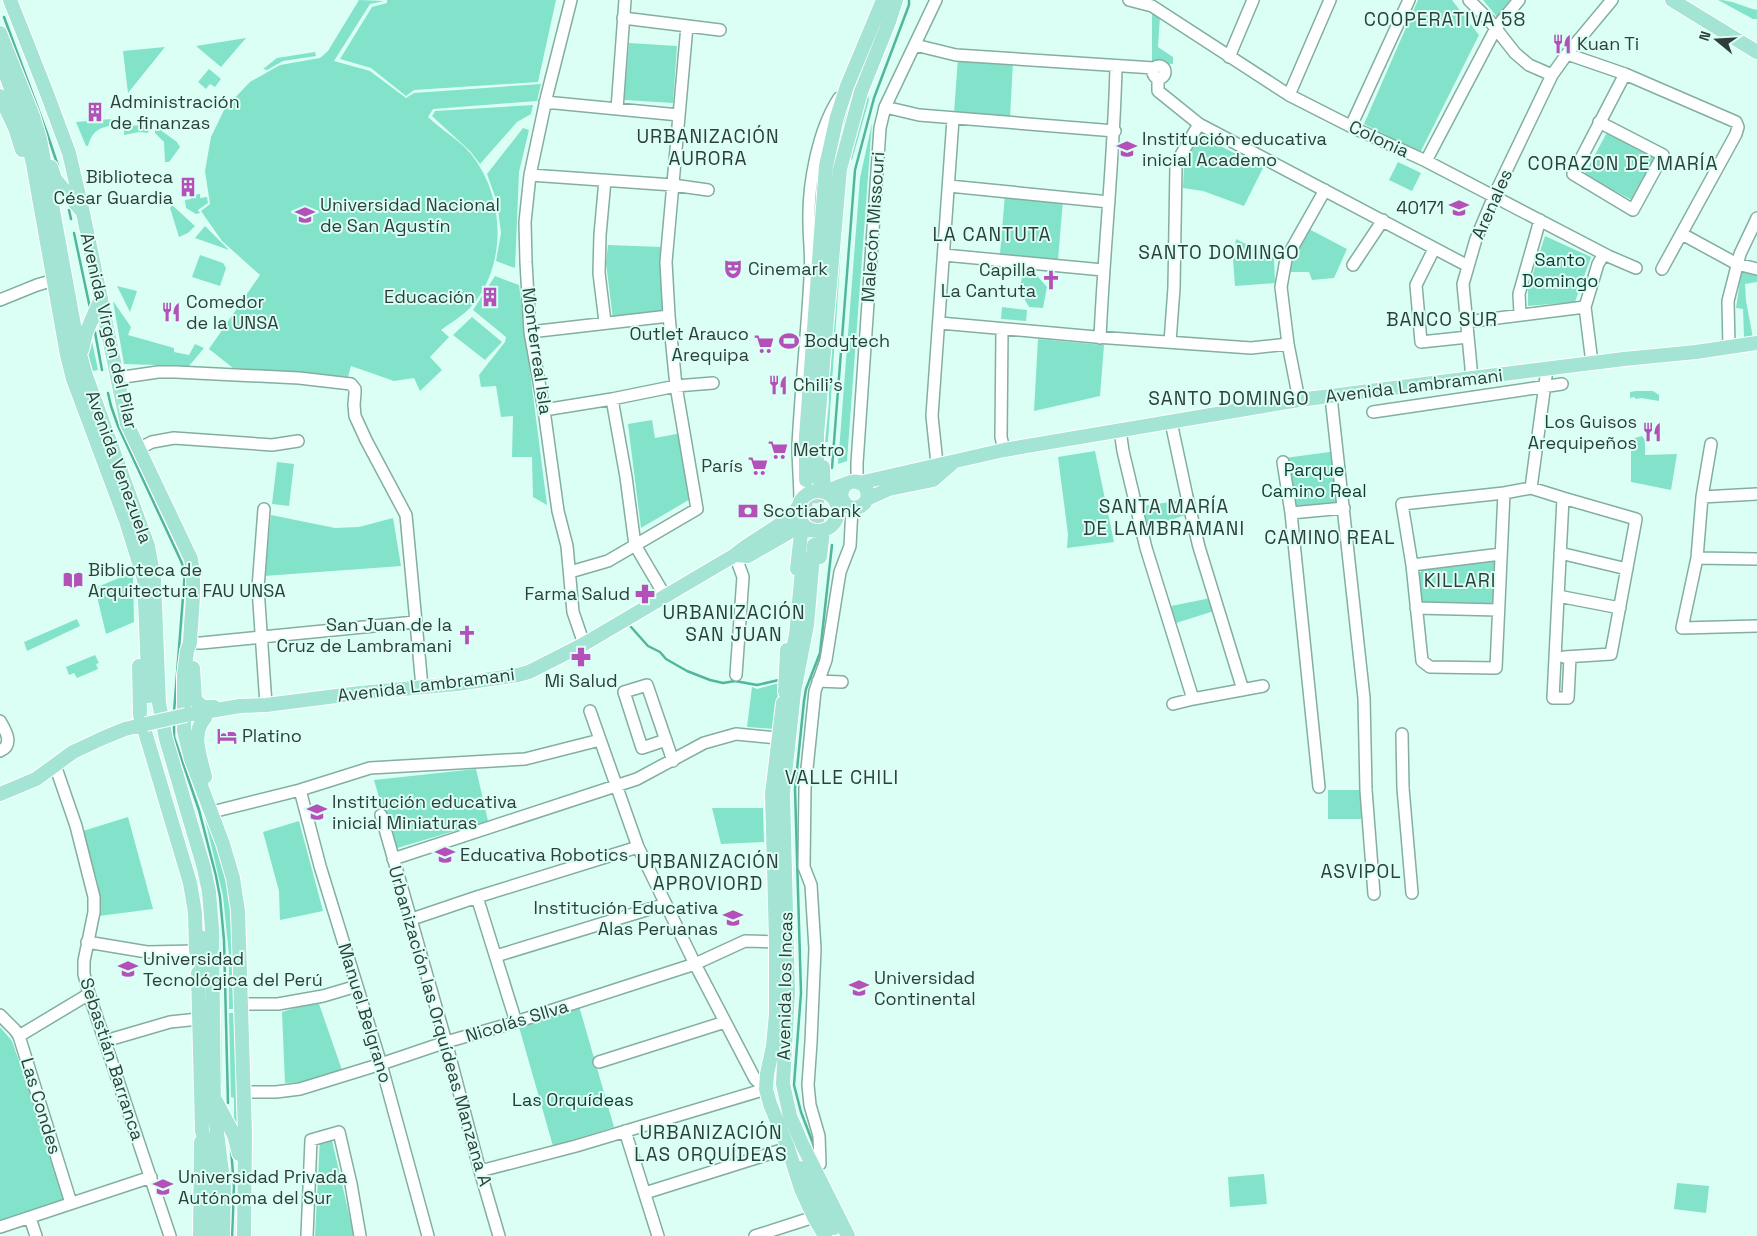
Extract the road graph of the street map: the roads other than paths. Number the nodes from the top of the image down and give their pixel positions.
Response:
1 (2, 0) edge
2 (10, 0) edge
3 (571, 0) edge
4 (625, 0) edge
5 (883, 0) edge
6 (896, 0) edge
7 (936, 0) edge
8 (1129, 0) edge
9 (1253, 0) edge
10 (1409, 0) edge
11 (1469, 0) edge
12 (1518, 0) edge
13 (1612, 0) edge
14 (1672, 0) edge
15 (1326, 1) edge
16 (623, 18) junction
17 (1493, 24) junction
18 (687, 26) junction
19 (720, 30) dead end
20 (0, 33) edge
21 (914, 45) junction
22 (1757, 52) edge
23 (1567, 54) junction
24 (1229, 57) junction
25 (0, 58) edge
26 (1116, 67) junction
27 (39, 74) junction
28 (1624, 74) junction
29 (1552, 75) junction
30 (847, 86) junction
31 (1289, 95) junction
32 (0, 96) edge
33 (545, 102) junction
34 (885, 107) junction
35 (617, 109) junction
36 (679, 115) junction
37 (953, 119) junction
38 (1599, 122) junction
39 (1199, 124) junction
40 (1351, 126) junction
41 (1115, 131) junction
42 (41, 146) junction
43 (1426, 161) junction
44 (530, 175) junction
45 (604, 180) junction
46 (36, 183) junction
47 (673, 185) junction
48 (949, 186) junction
49 (708, 190) dead end
50 (1325, 190) junction
51 (1494, 196) junction
52 (1109, 202) junction
53 (83, 213) junction
54 (1757, 218) edge
55 (1383, 220) junction
56 (1540, 220) junction
57 (1682, 234) junction
58 (819, 240) junction
59 (1434, 249) junction
60 (1604, 254) junction
61 (944, 255) junction
62 (811, 264) junction
63 (1737, 264) junction
64 (1353, 265) dead end
65 (1468, 266) junction
66 (1636, 268) dead end
67 (1662, 269) dead end
68 (1104, 270) junction
69 (1757, 270) edge
70 (54, 280) junction
71 (101, 298) junction
72 (0, 300) edge
73 (1585, 307) junction
74 (1520, 314) junction
75 (669, 316) junction
76 (604, 322) junction
77 (1466, 322) junction
78 (940, 323) junction
79 (1002, 330) junction
80 (530, 332) junction
81 (1468, 337) junction
82 (1100, 338) junction
83 (1170, 342) junction
84 (1757, 343) edge
85 (1288, 344) junction
86 (1729, 347) junction
87 (824, 352) junction
88 (80, 356) junction
89 (1592, 363) junction
90 (1547, 368) junction
91 (117, 378) junction
92 (1472, 378) junction
93 (713, 383) dead end
94 (1562, 384) dead end
95 (676, 386) junction
96 (1545, 387) junction
97 (1331, 397) junction
98 (612, 399) junction
99 (1299, 400) junction
100 (544, 410) junction
101 (1373, 412) dead end
102 (1171, 422) junction
103 (1120, 430) junction
104 (298, 441) dead end
105 (1710, 444) dead end
106 (138, 448) junction
107 (1004, 450) junction
108 (1283, 462) dead end
109 (938, 470) junction
110 (854, 483) junction
111 (1531, 488) junction
112 (824, 492) junction
113 (1504, 493) junction
114 (1757, 494) edge
115 (1702, 497) junction
116 (1563, 498) junction
117 (798, 505) junction
118 (857, 506) junction
119 (1344, 508) junction
120 (264, 509) dead end
121 (1291, 513) junction
122 (838, 514) junction
123 (802, 524) junction
124 (823, 531) junction
125 (788, 533) junction
126 (806, 543) junction
127 (635, 544) junction
128 (1560, 553) junction
129 (1501, 554) junction
130 (735, 555) junction
131 (1697, 558) junction
132 (1757, 559) edge
133 (140, 565) junction
134 (1412, 565) junction
135 (1627, 569) junction
136 (570, 572) junction
137 (665, 596) junction
138 (1558, 596) junction
139 (1416, 608) junction
140 (1620, 608) junction
141 (1498, 610) junction
142 (415, 622) junction
143 (1757, 626) edge
144 (261, 637) junction
145 (190, 643) junction
146 (584, 644) junction
147 (1570, 657) junction
148 (1555, 658) junction
149 (736, 675) dead end
150 (818, 681) junction
151 (842, 682) dead end
152 (1263, 686) dead end
153 (422, 687) junction
154 (1243, 690) junction
155 (789, 692) junction
156 (1193, 699) junction
157 (1173, 704) dead end
158 (266, 705) junction
159 (240, 706) junction
160 (590, 711) dead end
161 (187, 718) junction
162 (205, 718) junction
163 (0, 721) edge
164 (146, 728) junction
165 (1402, 734) dead end
166 (784, 738) junction
167 (600, 740) junction
168 (666, 740) junction
169 (0, 751) edge
170 (673, 761) junction
171 (55, 765) junction
172 (616, 785) junction
173 (1319, 787) dead end
174 (300, 790) junction
175 (0, 794) edge
176 (209, 806) junction
177 (381, 815) dead end
178 (638, 847) junction
179 (393, 858) junction
180 (1412, 893) dead end
181 (1374, 894) dead end
182 (477, 897) junction
183 (666, 904) junction
184 (412, 919) junction
185 (87, 942) junction
186 (782, 942) junction
187 (196, 951) junction
188 (496, 956) junction
189 (695, 964) junction
190 (198, 981) junction
191 (357, 986) junction
192 (89, 994) junction
193 (241, 1004) junction
194 (0, 1015) edge
195 (213, 1018) junction
196 (198, 1019) junction
197 (516, 1022) junction
198 (725, 1022) junction
199 (19, 1036) junction
200 (780, 1040) junction
201 (105, 1041) junction
202 (446, 1042) junction
203 (599, 1062) dead end
204 (382, 1064) junction
205 (766, 1089) junction
206 (243, 1092) junction
207 (214, 1096) junction
208 (786, 1100) junction
209 (770, 1104) junction
210 (795, 1127) junction
211 (202, 1131) junction
212 (625, 1131) junction
213 (788, 1148) junction
214 (820, 1164) junction
215 (480, 1171) junction
216 (151, 1177) junction
217 (645, 1193) junction
218 (244, 1202) junction
219 (71, 1203) junction
220 (814, 1217) junction
221 (30, 1218) junction
222 (0, 1228) edge
223 (36, 1236) edge
224 (170, 1236) edge
225 (200, 1236) edge
226 (213, 1236) edge
227 (223, 1236) edge
228 (244, 1236) edge
229 (307, 1236) edge
230 (360, 1236) edge
231 (428, 1236) edge
232 (499, 1236) edge
233 (658, 1236) edge
234 (756, 1236) edge
235 (824, 1236) edge
236 (838, 1236) edge
237 (848, 1236) edge
238 (858, 1236) edge

1 - 27 main road
2 - 27 main road
3 - 33 street, Monterreal Isla
4 - 16 street
5 - 30 main road
6 - 87 main road
7 - 21 street, Malecón Missouri
8 - 24 street, Colonia
9 - 24 street
10 - 40 street
11 - 17 street
12 - 17 street
13 - 23 street, Arenales
14 - 22 main road
15 - 31 street
16 - 18 street
16 - 35 street
17 - 29 street
17 - 43 street
18 - 19 street
18 - 36 street
20 - 42 main road, Avenida Venezuela
21 - 26 street
21 - 34 street, Malecón Missouri
23 - 28 street
23 - 29 street, Arenales
24 - 31 street, Colonia
25 - 46 main road, Avenida Venezuela
26 - 39 street
26 - 41 street
27 - 53 main road, Avenida Virgen del Pilar
28 - 38 street
28 - 57 street
29 - 51 street, Arenales
30 - 58 main road
30 - 62 street
31 - 40 street, Colonia
32 - 46 main road
33 - 35 street
33 - 44 street, Monterreal Isla
34 - 37 street
34 - 110 street, Malecón Missouri
35 - 36 street
36 - 47 street
37 - 41 street
37 - 48 street
38 - 38 street
39 - 50 street
39 - 83 street
40 - 43 street, Colonia
41 - 52 street
42 - 53 main road
42 - 88 main road, Avenida Venezuela
43 - 51 street, Colonia
44 - 45 street
44 - 80 street, Monterreal Isla
45 - 47 street
45 - 76 street
46 - 70 main road, Avenida Venezuela
47 - 49 street
47 - 75 street
48 - 52 street
48 - 61 street
50 - 55 street
50 - 85 street
51 - 56 street, Colonia
51 - 65 street, Arenales
52 - 68 street
53 - 71 main road, Avenida Virgen del Pilar
54 - 63 street
55 - 59 street
55 - 64 street
56 - 60 street, Colonia
56 - 74 street
57 - 63 street
57 - 67 street
58 - 62 main road
58 - 87 main road
59 - 65 street
59 - 81 street
60 - 66 street, Colonia
60 - 73 street
61 - 68 street
61 - 78 street
62 - 117 street
63 - 69 street
63 - 86 street
65 - 77 street, Arenales
68 - 82 street
70 - 72 street
70 - 133 main road, Avenida Venezuela
71 - 88 main road
71 - 91 main road, Avenida Virgen del Pilar
73 - 74 street
73 - 89 street
74 - 77 street
75 - 76 street
75 - 95 street
76 - 80 street
77 - 81 street, Arenales
78 - 79 street
78 - 109 street
79 - 82 street
79 - 107 street
80 - 100 street, Monterreal Isla
81 - 92 street, Arenales
82 - 83 street
83 - 85 street
84 - 86 main road, Avenida Lambramani
85 - 99 street
86 - 89 main road, Avenida Lambramani
87 - 112 main road
88 - 195 main road, Avenida Venezuela
89 - 90 main road, Avenida Lambramani
90 - 92 main road, Avenida Lambramani
90 - 96 street
91 - 106 main road, Avenida Virgen del Pilar
91 - 142 street
92 - 97 main road, Avenida Lambramani
93 - 95 street
94 - 96 street
95 - 98 street
95 - 127 street
96 - 101 street
96 - 111 street
97 - 99 main road, Avenida Lambramani
97 - 119 street
98 - 100 street
98 - 127 street
99 - 102 main road, Avenida Lambramani
100 - 136 street, Monterreal Isla
102 - 103 main road, Avenida Lambramani
102 - 154 street
103 - 107 main road, Avenida Lambramani
103 - 156 street
104 - 106 street
105 - 115 street
106 - 145 main road, Avenida Virgen del Pilar
107 - 109 main road, Avenida Lambramani
108 - 121 street
109 - 110 main road, Avenida Lambramani
109 - 118 main road, Avenida Lambramani
110 - 112 main road, Avenida Lambramani
110 - 118 main road
110 - 118 main road
111 - 113 street
111 - 116 street
112 - 117 main road
112 - 122 main road
113 - 129 street
113 - 134 street
114 - 115 street
115 - 131 street
116 - 128 street
116 - 135 street
117 - 123 main road
117 - 130 main road, Avenida Lambramani
118 - 122 main road, Avenida Lambramani
118 - 150 street
119 - 121 street
119 - 181 street
120 - 144 street
121 - 173 street
122 - 124 main road
123 - 124 main road
123 - 125 main road, Avenida Lambramani
123 - 126 main road, Avenida los Incas
124 - 155 main road
125 - 126 main road
125 - 130 main road, Avenida Lambramani
126 - 155 main road, Avenida los Incas
127 - 136 street
127 - 137 street
128 - 135 street
128 - 138 street
129 - 134 street
129 - 141 street
130 - 137 main road, Avenida Lambramani
130 - 149 street
131 - 132 street
131 - 143 street
133 - 164 main road, Avenida Venezuela
133 - 190 main road, Avenida Venezuela
134 - 139 street
135 - 140 street
136 - 146 street, Monterreal Isla
137 - 146 main road, Avenida Lambramani
138 - 140 street
138 - 148 street
139 - 141 street
139 - 141 street
140 - 147 street
142 - 144 street
142 - 153 street
144 - 145 street
144 - 158 street
145 - 159 main road
145 - 176 main road, Avenida Virgen del Pilar
146 - 153 main road, Avenida Lambramani
147 - 148 street
147 - 148 street
150 - 151 street
150 - 214 street
152 - 154 street
153 - 158 main road, Avenida Lambramani
154 - 156 street
155 - 166 main road, Avenida los Incas
156 - 157 street
158 - 159 main road, Avenida Lambramani
158 - 162 main road, Avenida Lambramani
159 - 161 main road, Avenida Lambramani
160 - 167 street
161 - 162 main road, Avenida Lambramani
161 - 164 main road
162 - 176 main road
163 - 169 street
164 - 171 main road
164 - 187 main road, Avenida Venezuela
165 - 180 street
166 - 170 street
166 - 186 main road, Avenida los Incas
167 - 172 street
167 - 174 street
168 - 168 street
168 - 170 street
170 - 172 street
171 - 175 main road
171 - 185 street, Sebastián Barranca
172 - 178 street
172 - 179 street
174 - 176 street
174 - 191 street, Manuel Belgrano
176 - 193 main road, Avenida Virgen del Pilar
177 - 179 street, Urbanización las Orquídeas Manzana A
178 - 182 street
178 - 183 street
179 - 184 street, Urbanización las Orquídeas Manzana A
182 - 184 street
182 - 188 street
183 - 188 street
183 - 189 street
184 - 202 street, Urbanización las Orquídeas Manzana A
185 - 187 street
185 - 192 street, Sebastián Barranca
186 - 189 street, Nicolás SIlva
186 - 200 main road, Avenida los Incas
187 - 190 main road, Avenida Venezuela
188 - 197 street
189 - 197 street, Nicolás SIlva
189 - 198 street
190 - 196 main road, Avenida Venezuela
191 - 193 street
191 - 204 street, Manuel Belgrano
192 - 199 street
192 - 201 street, Sebastián Barranca
193 - 206 main road, Avenida Virgen del Pilar
194 - 199 street, Las Condes
195 - 196 street
195 - 207 main road, Avenida Venezuela
196 - 201 street
196 - 211 main road, Avenida Venezuela
197 - 202 street, Nicolás SIlva
198 - 203 street
198 - 205 street
199 - 219 street, Las Condes
200 - 205 main road, Avenida los Incas
200 - 208 main road, Avenida los Incas
201 - 216 street, Sebastián Barranca
202 - 204 street, Nicolás SIlva
202 - 215 street, Urbanización las Orquídeas Manzana A
204 - 206 street, Nicolás SIlva
204 - 231 street, Manuel Belgrano
205 - 209 main road, Avenida los Incas
205 - 212 street
206 - 218 main road, Avenida Virgen del Pilar
207 - 218 main road
207 - 227 main road, Avenida Venezuela
208 - 209 main road
208 - 210 main road, Avenida los Incas
209 - 213 main road, Avenida los Incas
210 - 214 main road
210 - 237 main road, Avenida los Incas
211 - 225 main road
211 - 226 main road, Avenida Venezuela
212 - 215 street
212 - 217 street
213 - 217 street
213 - 220 main road, Avenida los Incas
213 - 236 main road, Avenida los Incas
214 - 238 main road
215 - 232 street, Urbanización las Orquídeas Manzana A
216 - 219 street
216 - 224 street, Sebastián Barranca
217 - 233 street
218 - 228 main road, Avenida Virgen del Pilar
219 - 221 street
220 - 234 street
220 - 235 main road, Avenida los Incas
221 - 222 street
221 - 223 street
229 - 230 street

